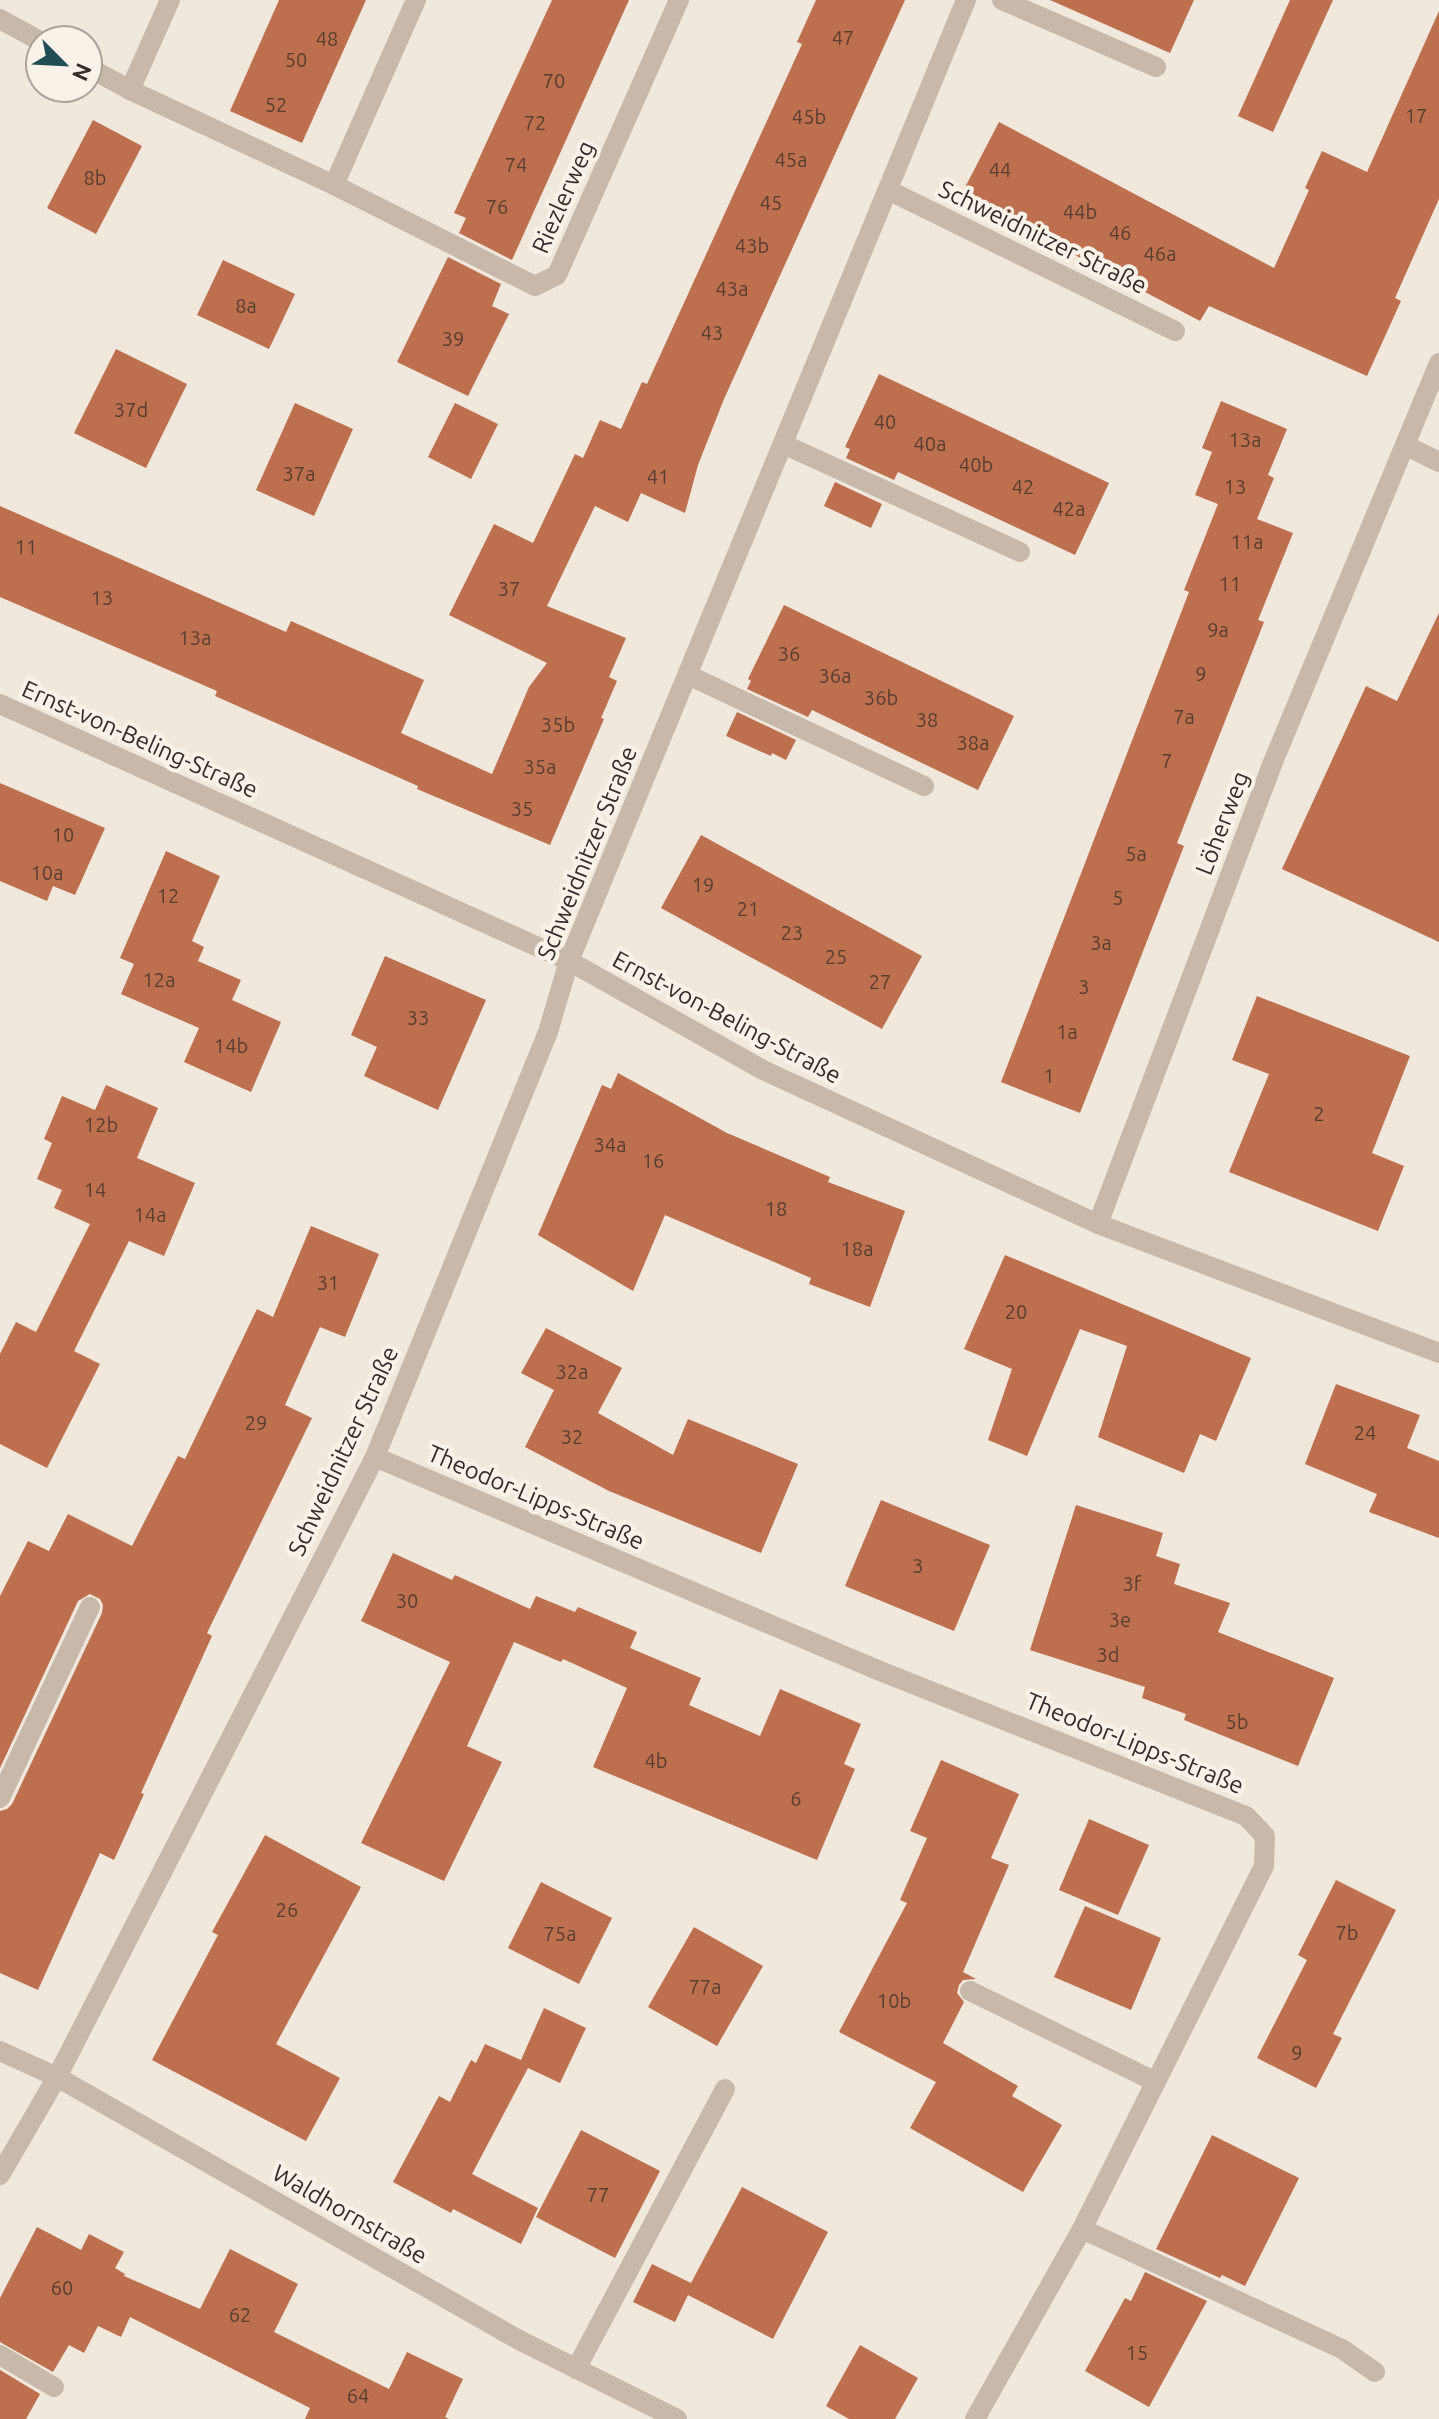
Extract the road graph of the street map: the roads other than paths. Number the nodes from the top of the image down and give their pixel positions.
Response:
1 (170, 0) edge
2 (416, 0) edge
3 (679, 0) edge
4 (966, 0) edge
5 (1002, 0) edge
6 (0, 19) edge
7 (24, 32) edge
8 (1156, 67) dead end
9 (104, 76) edge
10 (130, 90) junction
11 (334, 185) junction
12 (888, 190) junction
13 (1175, 331) dead end
14 (1439, 363) edge
15 (783, 444) junction
16 (1405, 445) junction
17 (1439, 462) edge
18 (1020, 552) dead end
19 (688, 675) junction
20 (0, 704) edge
21 (924, 786) dead end
22 (569, 961) junction
23 (1098, 1224) junction
24 (1439, 1353) edge
25 (375, 1457) junction
26 (90, 1607) dead end
27 (0, 1798) edge
28 (970, 1991) dead end
29 (0, 2051) edge
30 (57, 2077) junction
31 (1156, 2082) junction
32 (725, 2089) dead end
33 (0, 2175) edge
34 (1082, 2229) junction
35 (0, 2355) edge
36 (576, 2369) junction
37 (1375, 2372) dead end
38 (54, 2387) dead end
39 (677, 2419) edge
40 (975, 2419) edge

1 - 10 street
2 - 11 street
3 - 11 street, Riezlerweg
4 - 12 street, Schweidnitzer Straße
5 - 8 street
6 - 7 street
9 - 10 street, Riezlerweg
10 - 11 street, Riezlerweg
12 - 13 street, Schweidnitzer Straße
12 - 15 street, Schweidnitzer Straße
14 - 16 street, Löherweg
15 - 18 street
15 - 19 street, Schweidnitzer Straße
16 - 17 street
16 - 23 street, Löherweg
19 - 21 street
19 - 22 street, Schweidnitzer Straße
20 - 22 street, Ernst-von-Beling-Straße
22 - 23 street, Ernst-von-Beling-Straße
22 - 25 street, Schweidnitzer Straße
23 - 24 street, Ernst-von-Beling-Straße
25 - 30 street, Schweidnitzer Straße
25 - 31 street, Theodor-Lipps-Straße
26 - 27 street
28 - 31 street
29 - 30 street, Waldhornstraße
30 - 33 street, Schweidnitzer Straße
30 - 36 street, Waldhornstraße
31 - 34 street, Theodor-Lipps-Straße
32 - 36 street
34 - 37 street
34 - 40 street, Theodor-Lipps-Straße
35 - 38 street
36 - 39 street, Waldhornstraße

